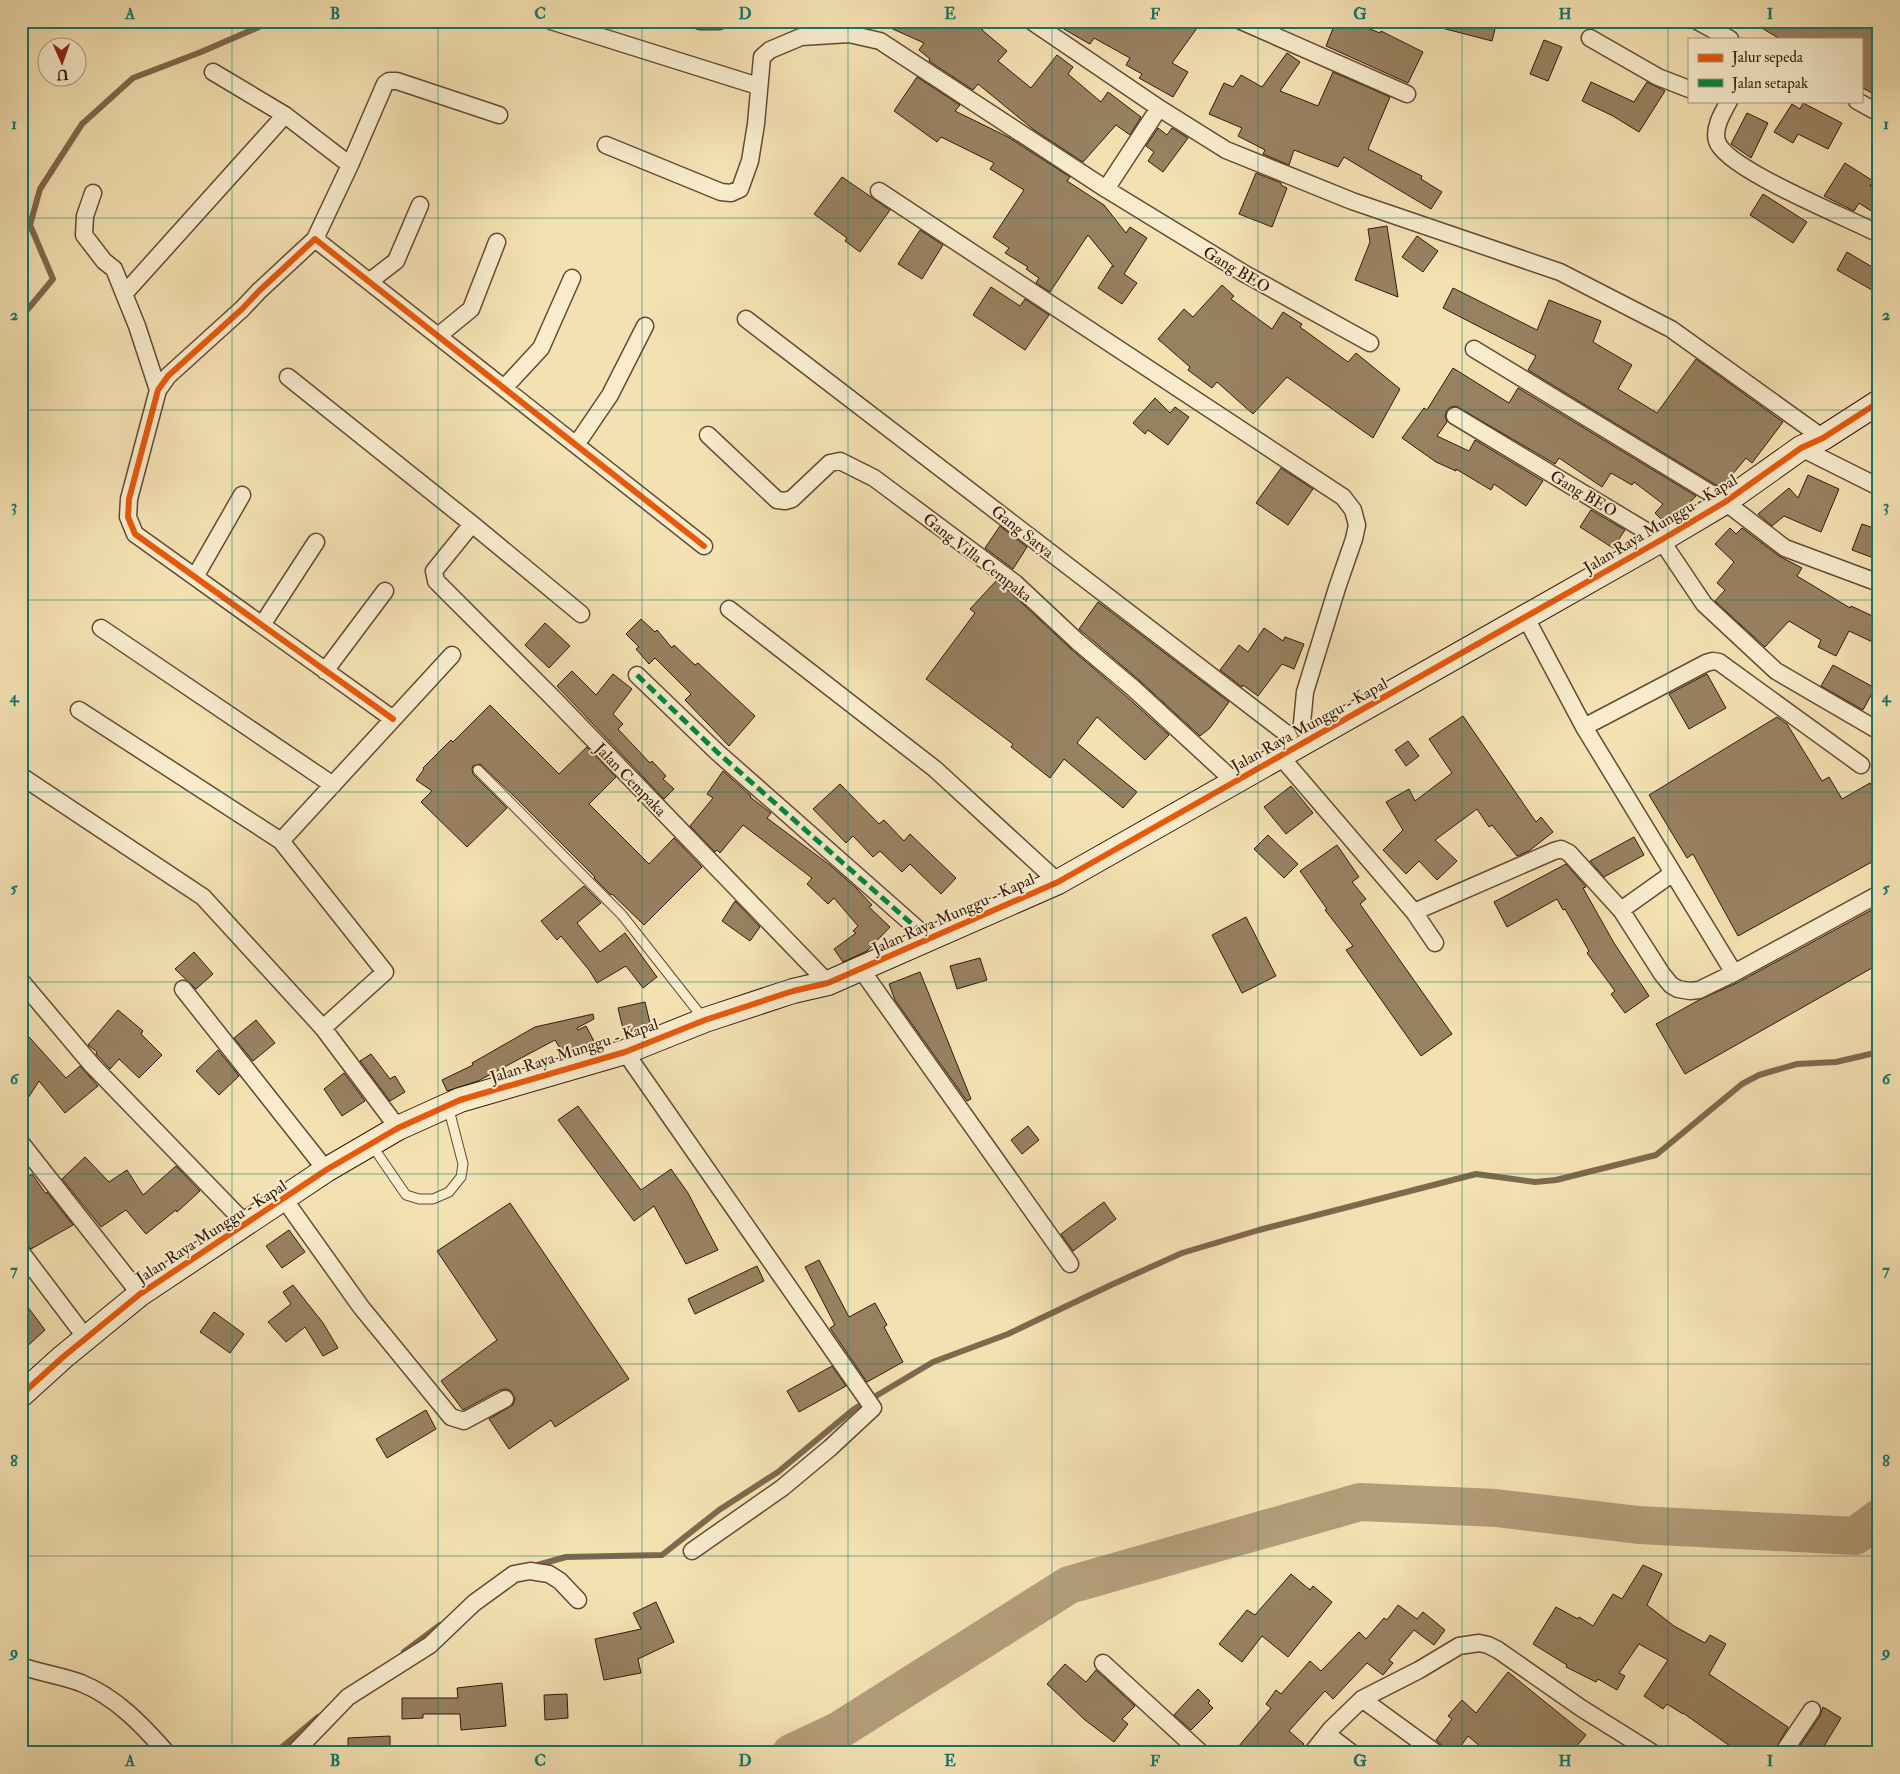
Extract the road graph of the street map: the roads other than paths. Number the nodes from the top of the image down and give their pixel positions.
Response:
1 (552, 21) edge
2 (700, 21) edge
3 (719, 21) edge
4 (1032, 21) edge
5 (1242, 21) edge
6 (1697, 21) edge
7 (1590, 38) dead end
8 (1728, 38) edge
9 (213, 72) dead end
10 (758, 86) junction
11 (1688, 89) edge
12 (1407, 94) dead end
13 (1728, 102) edge
14 (1859, 102) edge
15 (1160, 108) junction
16 (1879, 112) edge
17 (285, 115) junction
18 (498, 115) dead end
19 (606, 145) dead end
20 (350, 165) junction
21 (1106, 189) junction
22 (879, 191) dead end
23 (93, 193) dead end
24 (420, 205) dead end
25 (1879, 234) edge
26 (316, 239) junction
27 (497, 242) dead end
28 (572, 278) dead end
29 (370, 282) junction
30 (124, 294) junction
31 (746, 319) dead end
32 (644, 326) dead end
33 (438, 336) junction
34 (1370, 343) dead end
35 (1474, 349) dead end
36 (288, 377) dead end
37 (504, 388) junction
38 (158, 390) junction
39 (1879, 402) edge
40 (1455, 416) dead end
41 (708, 435) dead end
42 (1823, 438) junction
43 (576, 445) junction
44 (1800, 448) junction
45 (1879, 487) edge
46 (242, 495) dead end
47 (1725, 502) junction
48 (472, 524) junction
49 (1661, 540) junction
50 (316, 542) dead end
51 (704, 546) dead end
52 (195, 577) junction
53 (1879, 583) edge
54 (385, 591) dead end
55 (729, 609) dead end
56 (581, 614) dead end
57 (1526, 618) junction
58 (262, 625) junction
59 (101, 628) dead end
60 (452, 655) dead end
61 (326, 671) junction
62 (637, 675) dead end
63 (79, 710) dead end
64 (393, 719) junction
65 (1584, 727) junction
66 (1879, 732) edge
67 (1291, 751) junction
68 (1861, 765) dead end
69 (478, 770) dead end
70 (21, 776) edge
71 (1235, 782) junction
72 (332, 785) junction
73 (281, 841) junction
74 (1673, 873) junction
75 (1058, 882) junction
76 (1879, 894) edge
77 (1622, 910) junction
78 (1414, 912) junction
79 (929, 939) junction
80 (1435, 943) dead end
81 (860, 968) junction
82 (1734, 974) junction
83 (21, 981) edge
84 (828, 983) junction
85 (183, 989) dead end
86 (704, 1020) junction
87 (323, 1028) junction
88 (625, 1052) junction
89 (448, 1106) junction
90 (398, 1128) junction
91 (21, 1143) edge
92 (371, 1143) junction
93 (326, 1170) junction
94 (284, 1199) junction
95 (245, 1223) junction
96 (21, 1252) edge
97 (1070, 1264) dead end
98 (140, 1294) junction
99 (86, 1338) junction
100 (21, 1395) edge
101 (504, 1399) dead end
102 (692, 1551) dead end
103 (578, 1600) dead end
104 (1103, 1663) dead end
105 (21, 1666) edge
106 (1362, 1699) junction
107 (1812, 1710) dead end
108 (1327, 1734) junction
109 (167, 1753) edge
110 (294, 1753) edge
111 (1201, 1753) edge
112 (1312, 1753) edge
113 (1352, 1753) edge
114 (1436, 1753) edge
115 (1653, 1753) edge
116 (1783, 1753) edge

1 - 10 street
2 - 3 street
4 - 15 street
5 - 12 street
6 - 8 street
7 - 11 street
9 - 17 street
10 - 19 street
10 - 21 street, Gang BEO
13 - 25 street
14 - 16 street
15 - 21 street
15 - 42 street
17 - 20 street
17 - 30 street
18 - 20 street
20 - 26 street
21 - 34 street, Gang BEO
22 - 67 street
23 - 30 street
24 - 29 street
26 - 29 street
26 - 38 street
27 - 33 street
28 - 37 street
29 - 33 street
30 - 38 street
31 - 67 street, Gang Satya
32 - 43 street
33 - 37 street
35 - 47 street
36 - 48 street
37 - 43 street
38 - 52 street
39 - 42 street, Jalan Raya Munggu - Kapal
40 - 49 street, Gang BEO
41 - 71 street, Gang Villa Cempaka
42 - 44 street, Jalan Raya Munggu - Kapal
43 - 51 street
44 - 45 street
44 - 47 street, Jalan Raya Munggu - Kapal
46 - 52 street
47 - 49 street, Jalan Raya Munggu - Kapal
47 - 53 street
48 - 56 street
48 - 84 street, Jalan Cempaka
49 - 57 street, Jalan Raya Munggu - Kapal
49 - 66 street
50 - 58 street
52 - 58 street
54 - 61 street
55 - 75 street
57 - 65 street
57 - 67 street, Jalan Raya Munggu - Kapal
58 - 61 street
59 - 72 street
60 - 64 street
61 - 64 street
62 - 79 street
63 - 73 street
64 - 72 street
65 - 68 street
65 - 74 street
67 - 71 street, Jalan Raya Munggu - Kapal
67 - 78 street, Gang Satya
69 - 86 lane
70 - 87 street
71 - 75 street, Jalan Raya Munggu - Kapal
72 - 73 street
73 - 87 street
74 - 77 street
74 - 82 street
75 - 79 street, Jalan Raya Munggu - Kapal
76 - 82 street
77 - 78 street
77 - 82 street
78 - 80 street, Gang Satya
79 - 81 street, Jalan Raya Munggu - Kapal
81 - 84 street, Jalan Raya Munggu - Kapal
81 - 97 street
83 - 95 street
84 - 86 street, Jalan Raya Munggu - Kapal
85 - 93 street
86 - 88 street, Jalan Raya Munggu - Kapal
87 - 90 street
88 - 89 street, Jalan Raya Munggu - Kapal
88 - 102 street
89 - 90 street, Jalan Raya Munggu - Kapal
89 - 92 lane
90 - 92 street, Jalan Raya Munggu - Kapal
91 - 98 street
92 - 93 street, Jalan Raya Munggu - Kapal
93 - 94 street, Jalan Raya Munggu - Kapal
94 - 95 street, Jalan Raya Munggu - Kapal
94 - 101 street
95 - 98 street, Jalan Raya Munggu - Kapal
96 - 99 street
98 - 99 street, Jalan Raya Munggu - Kapal
99 - 100 street, Jalan Raya Munggu - Kapal
103 - 110 street
104 - 111 street
105 - 109 street
106 - 108 street
106 - 114 street
106 - 115 street
107 - 116 street
108 - 112 street
108 - 113 street

